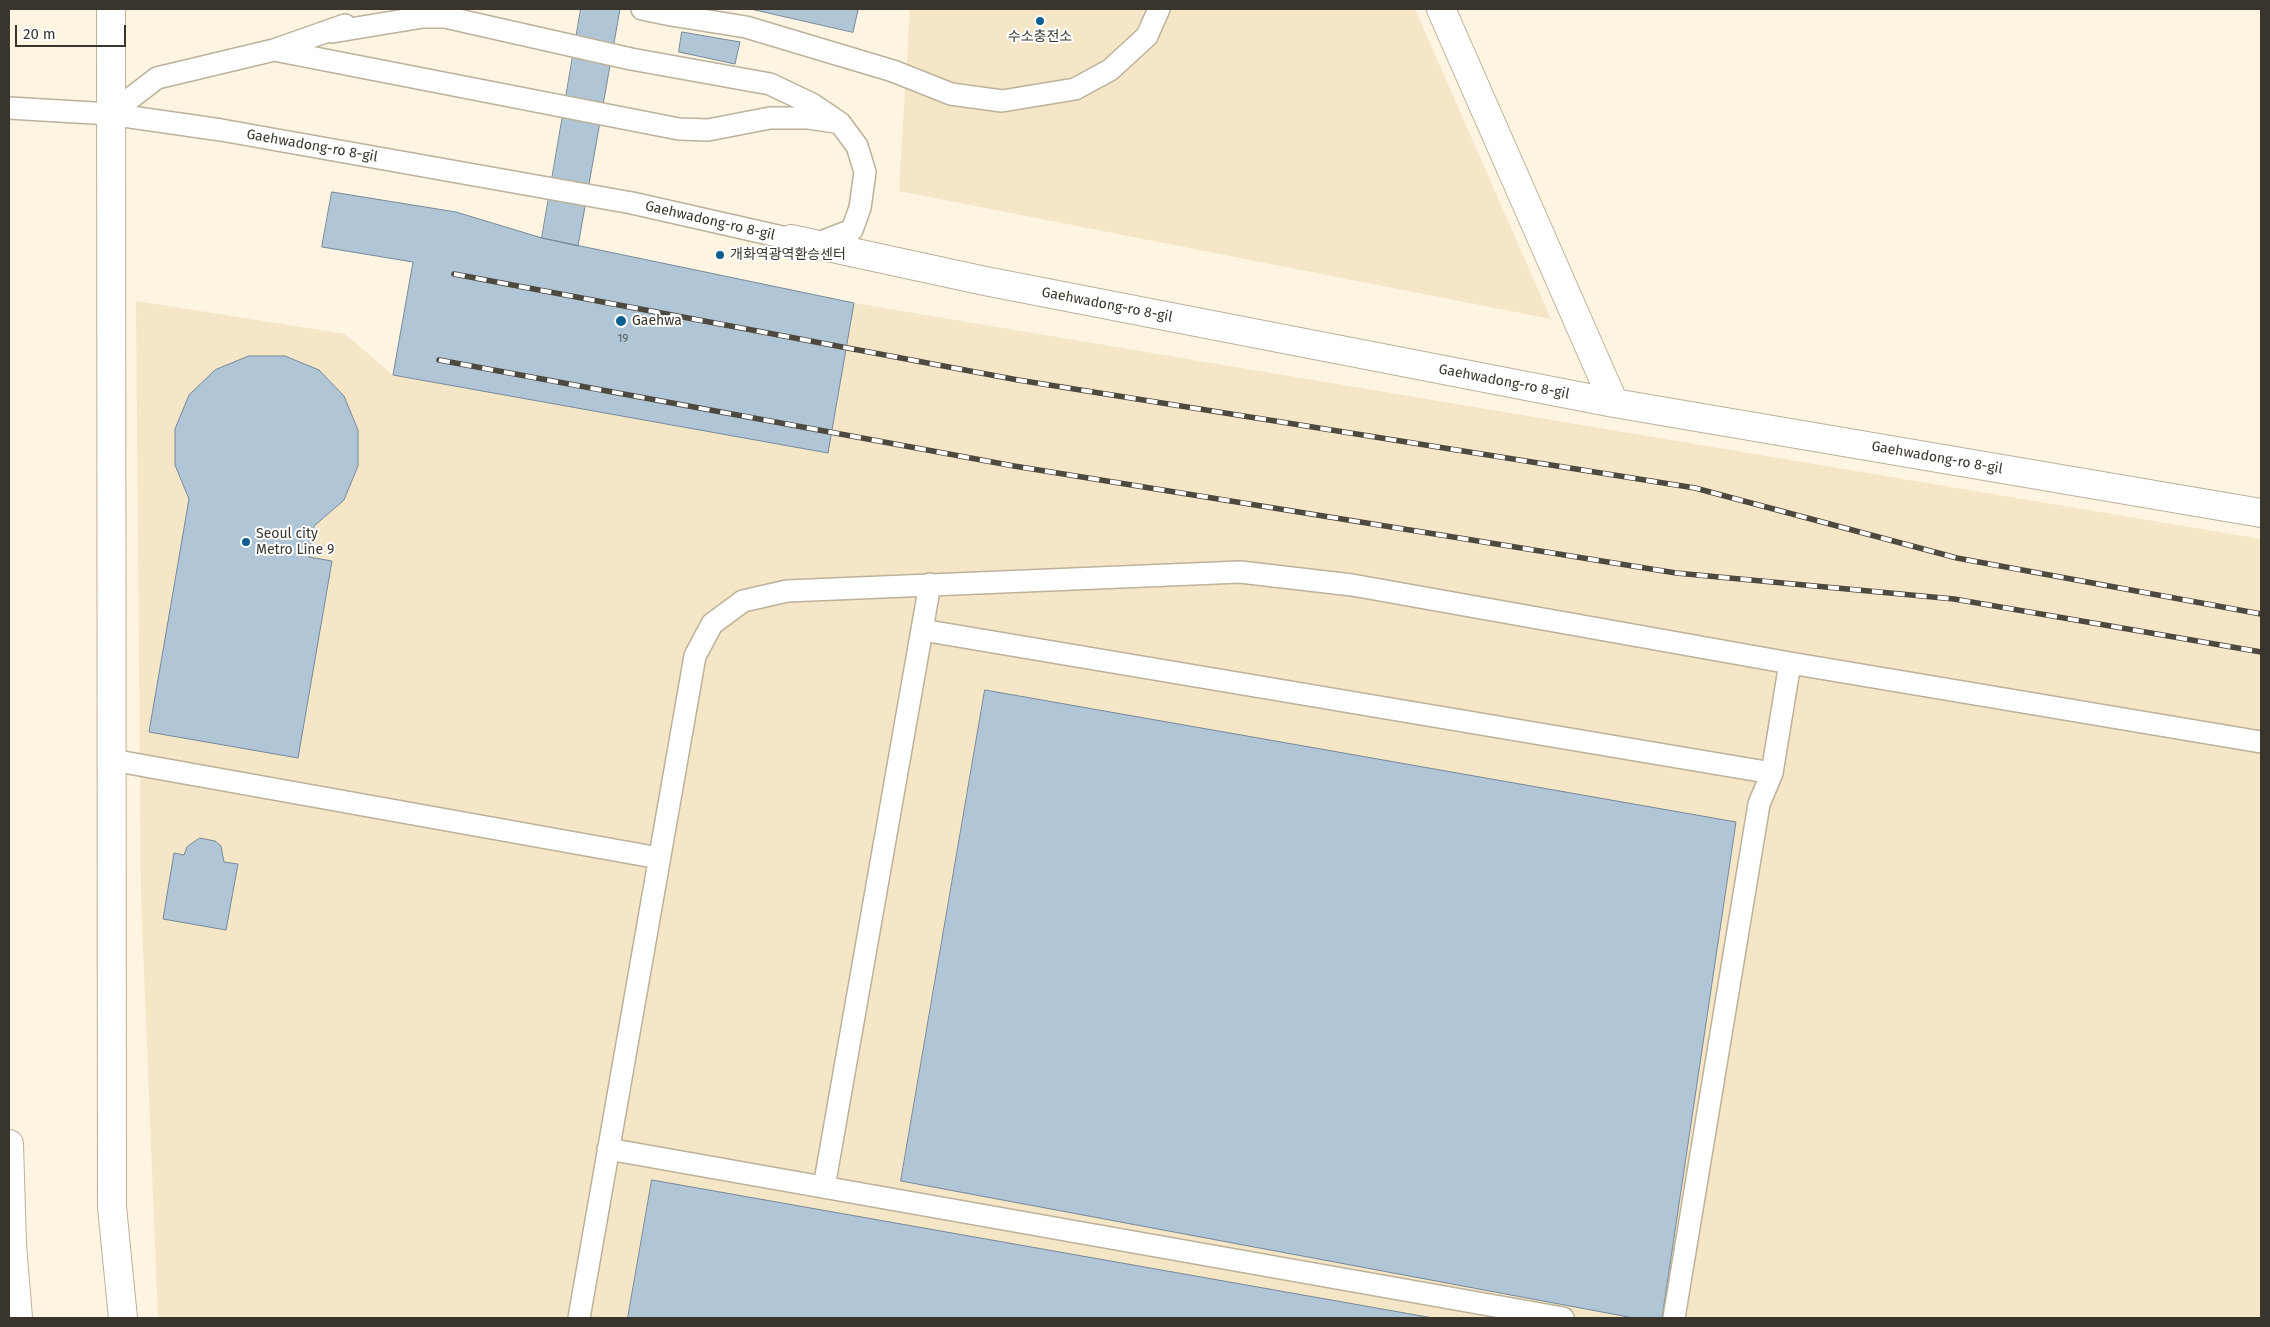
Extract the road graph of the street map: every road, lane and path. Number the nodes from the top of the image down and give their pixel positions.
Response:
1 (111, 9) edge
2 (380, 9) edge
3 (642, 9) edge
4 (1159, 9) edge
5 (1441, 9) edge
6 (332, 32) junction
7 (274, 50) junction
8 (9, 108) edge
9 (110, 114) junction
10 (840, 123) junction
11 (791, 239) joint
12 (826, 240) dead end
13 (1614, 403) junction
14 (2261, 512) edge
15 (930, 584) junction
16 (922, 630) junction
17 (1790, 663) junction
18 (2261, 742) edge
19 (112, 760) junction
20 (1772, 773) junction
21 (659, 858) junction
22 (9, 1144) edge
23 (608, 1149) junction
24 (824, 1187) junction
25 (18, 1318) edge
26 (123, 1318) edge
27 (579, 1318) edge
28 (1563, 1318) edge
29 (1674, 1318) edge

1 - 9 main road
2 - 6 lane
3 - 4 lane
5 - 13 main road
6 - 7 lane
6 - 10 lane
7 - 9 lane
7 - 10 lane
8 - 9 lane, Gaehwadong-ro 8-gil
9 - 11 lane, Gaehwadong-ro 8-gil
9 - 19 main road
10 - 12 lane
11 - 13 main road, Gaehwadong-ro 8-gil
13 - 14 main road, Gaehwadong-ro 8-gil
15 - 16 lane
15 - 17 lane
15 - 21 lane
16 - 20 lane
16 - 24 lane
17 - 18 lane
17 - 20 lane
19 - 21 lane
19 - 26 main road
20 - 29 lane
21 - 23 lane
22 - 25 main road
23 - 24 lane
23 - 27 lane
24 - 28 lane

